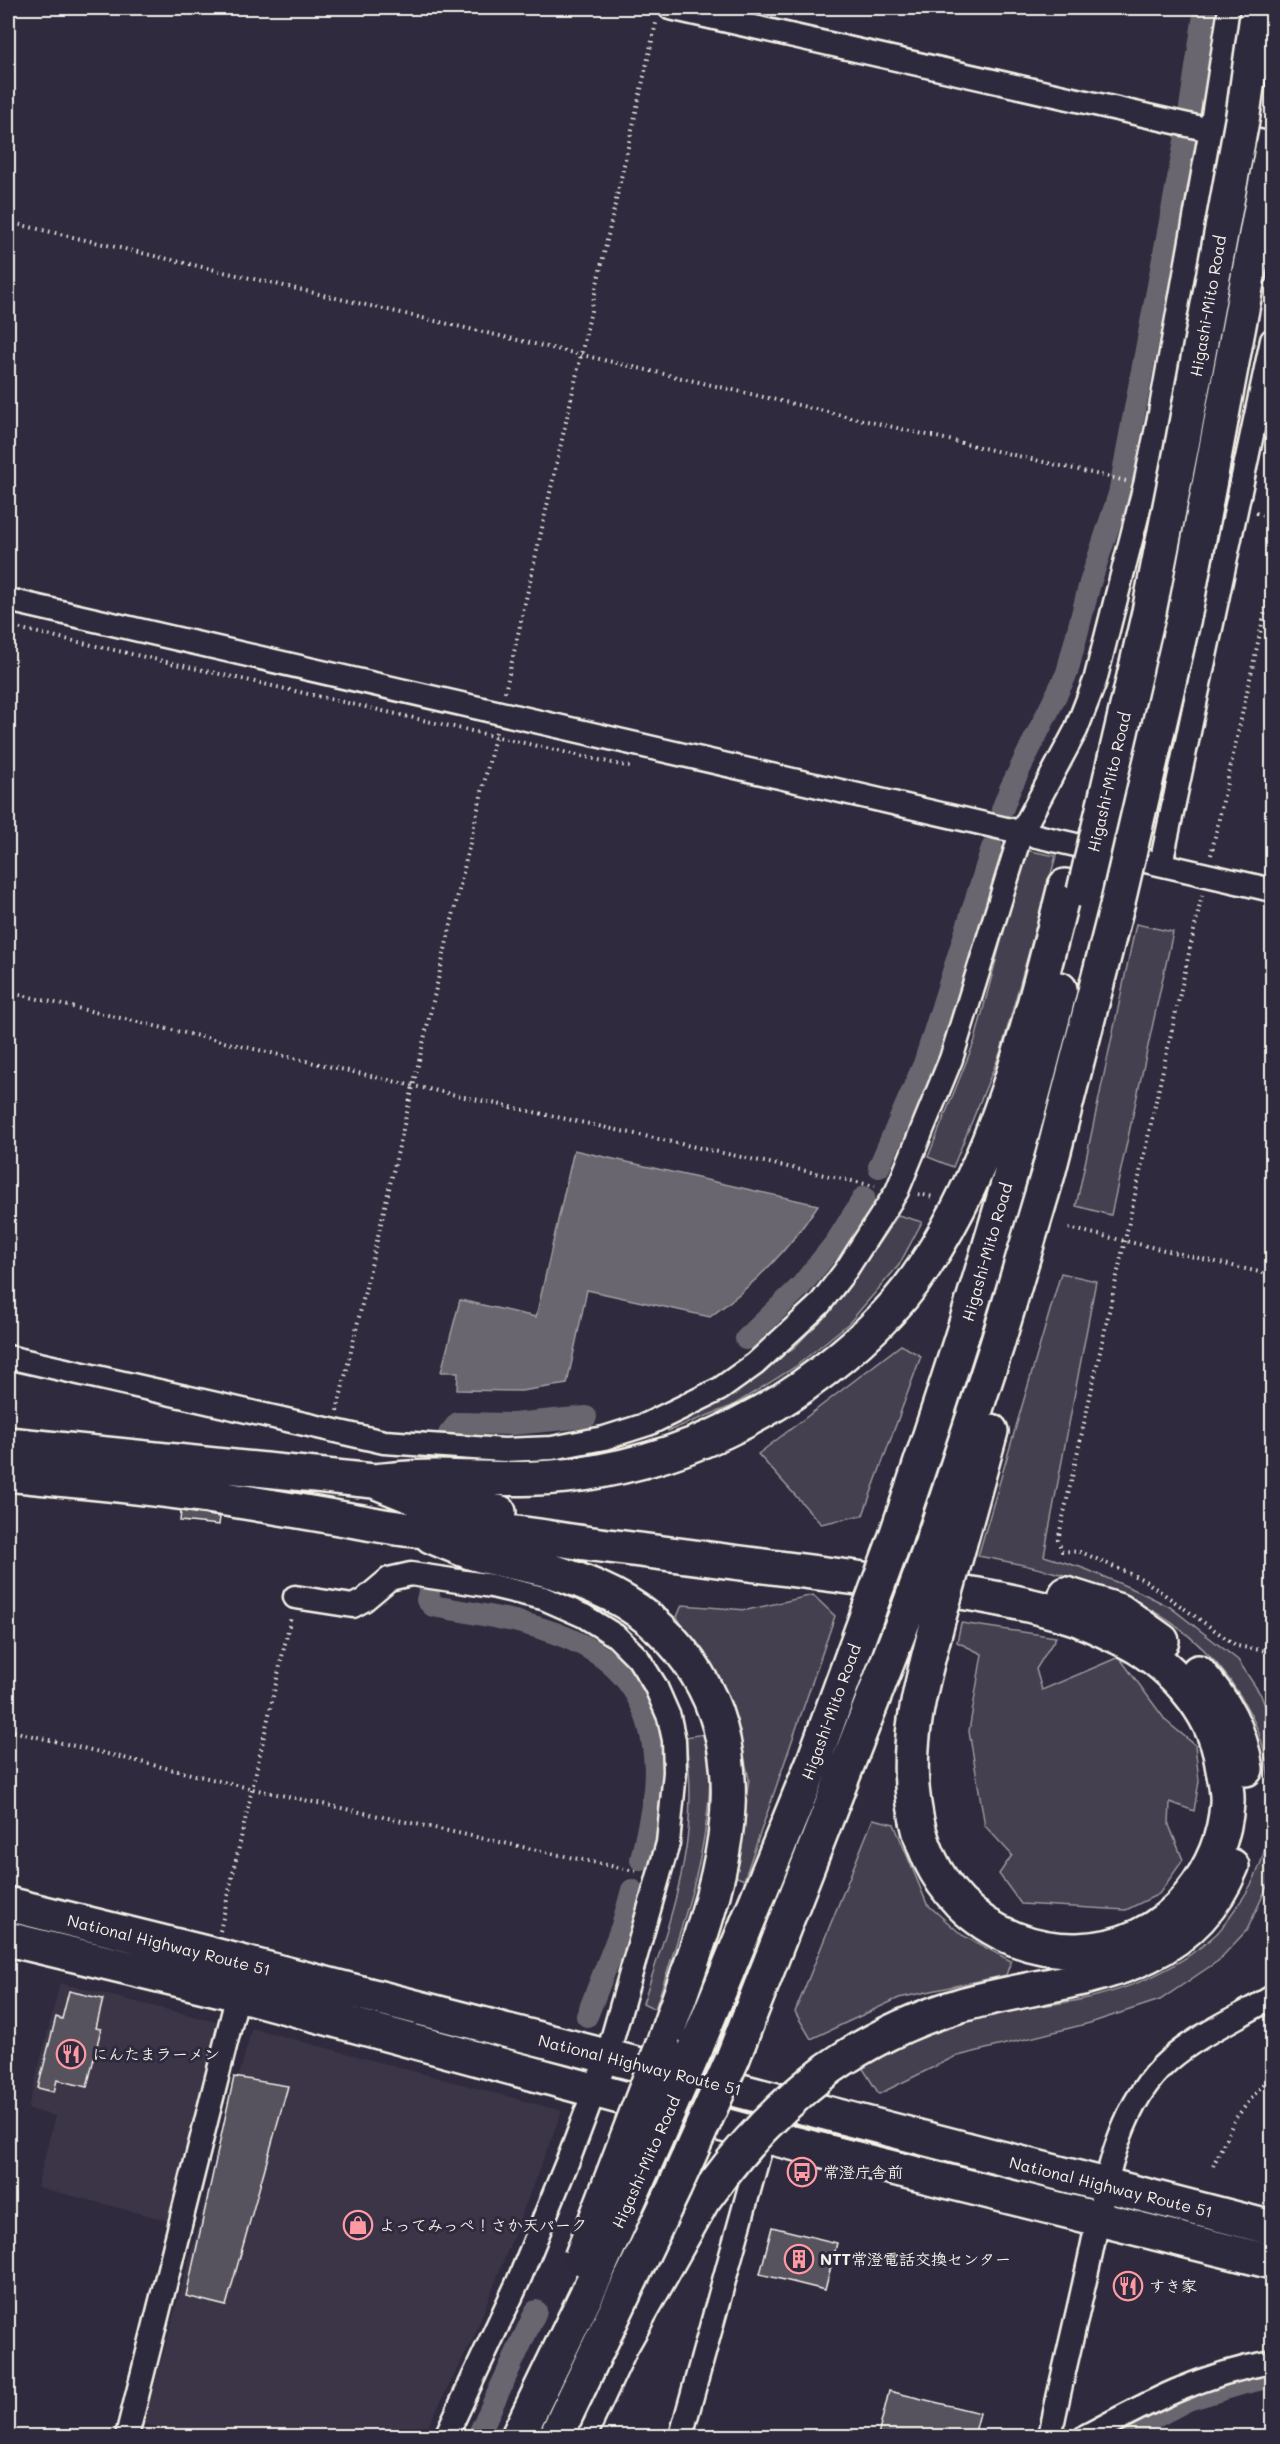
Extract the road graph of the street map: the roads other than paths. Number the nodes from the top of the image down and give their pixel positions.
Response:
1 (670, 8) edge
2 (1230, 8) edge
3 (1258, 8) edge
4 (1195, 126) junction
5 (1272, 146) edge
6 (1272, 340) edge
7 (8, 600) edge
8 (1021, 832) junction
9 (1161, 864) junction
10 (1074, 889) junction
11 (1272, 890) edge
12 (8, 1357) edge
13 (8, 1444) edge
14 (8, 1474) edge
15 (374, 1481) junction
16 (416, 1530) junction
17 (295, 1597) road end
18 (923, 1615) junction
19 (8, 1904) edge
20 (8, 1939) edge
21 (237, 1994) junction
22 (1272, 1997) edge
23 (607, 2057) junction
24 (595, 2090) junction
25 (764, 2136) junction
26 (1106, 2186) junction
27 (1098, 2217) junction
28 (1272, 2228) edge
29 (1272, 2262) edge
30 (1272, 2362) edge
31 (127, 2436) edge
32 (446, 2436) edge
33 (506, 2436) edge
34 (518, 2436) edge
35 (556, 2436) edge
36 (579, 2436) edge
37 (681, 2436) edge
38 (1050, 2436) edge
39 (1086, 2436) edge

1 - 4 street
2 - 4 street
3 - 10 highway, Higashi-Mito Road, bridge
4 - 5 street
4 - 8 street
5 - 18 highway, Higashi-Mito Road, bridge
6 - 9 street
7 - 8 street
8 - 9 street
8 - 12 street
9 - 11 street
10 - 15 highway
10 - 34 highway, Higashi-Mito Road, bridge
13 - 15 highway
14 - 16 highway
15 - 36 highway, bridge
16 - 18 highway
16 - 33 highway, bridge
17 - 23 street
18 - 35 highway, Higashi-Mito Road, bridge
19 - 23 highway, National Highway Route 51
20 - 21 highway, National Highway Route 51
21 - 24 highway, National Highway Route 51
21 - 31 street
22 - 26 street
23 - 24 street
23 - 26 highway, National Highway Route 51
24 - 25 highway, National Highway Route 51
24 - 32 street
25 - 27 highway, National Highway Route 51
25 - 37 street
26 - 27 street
26 - 28 highway, National Highway Route 51
27 - 29 highway, National Highway Route 51
27 - 38 street
30 - 39 street

